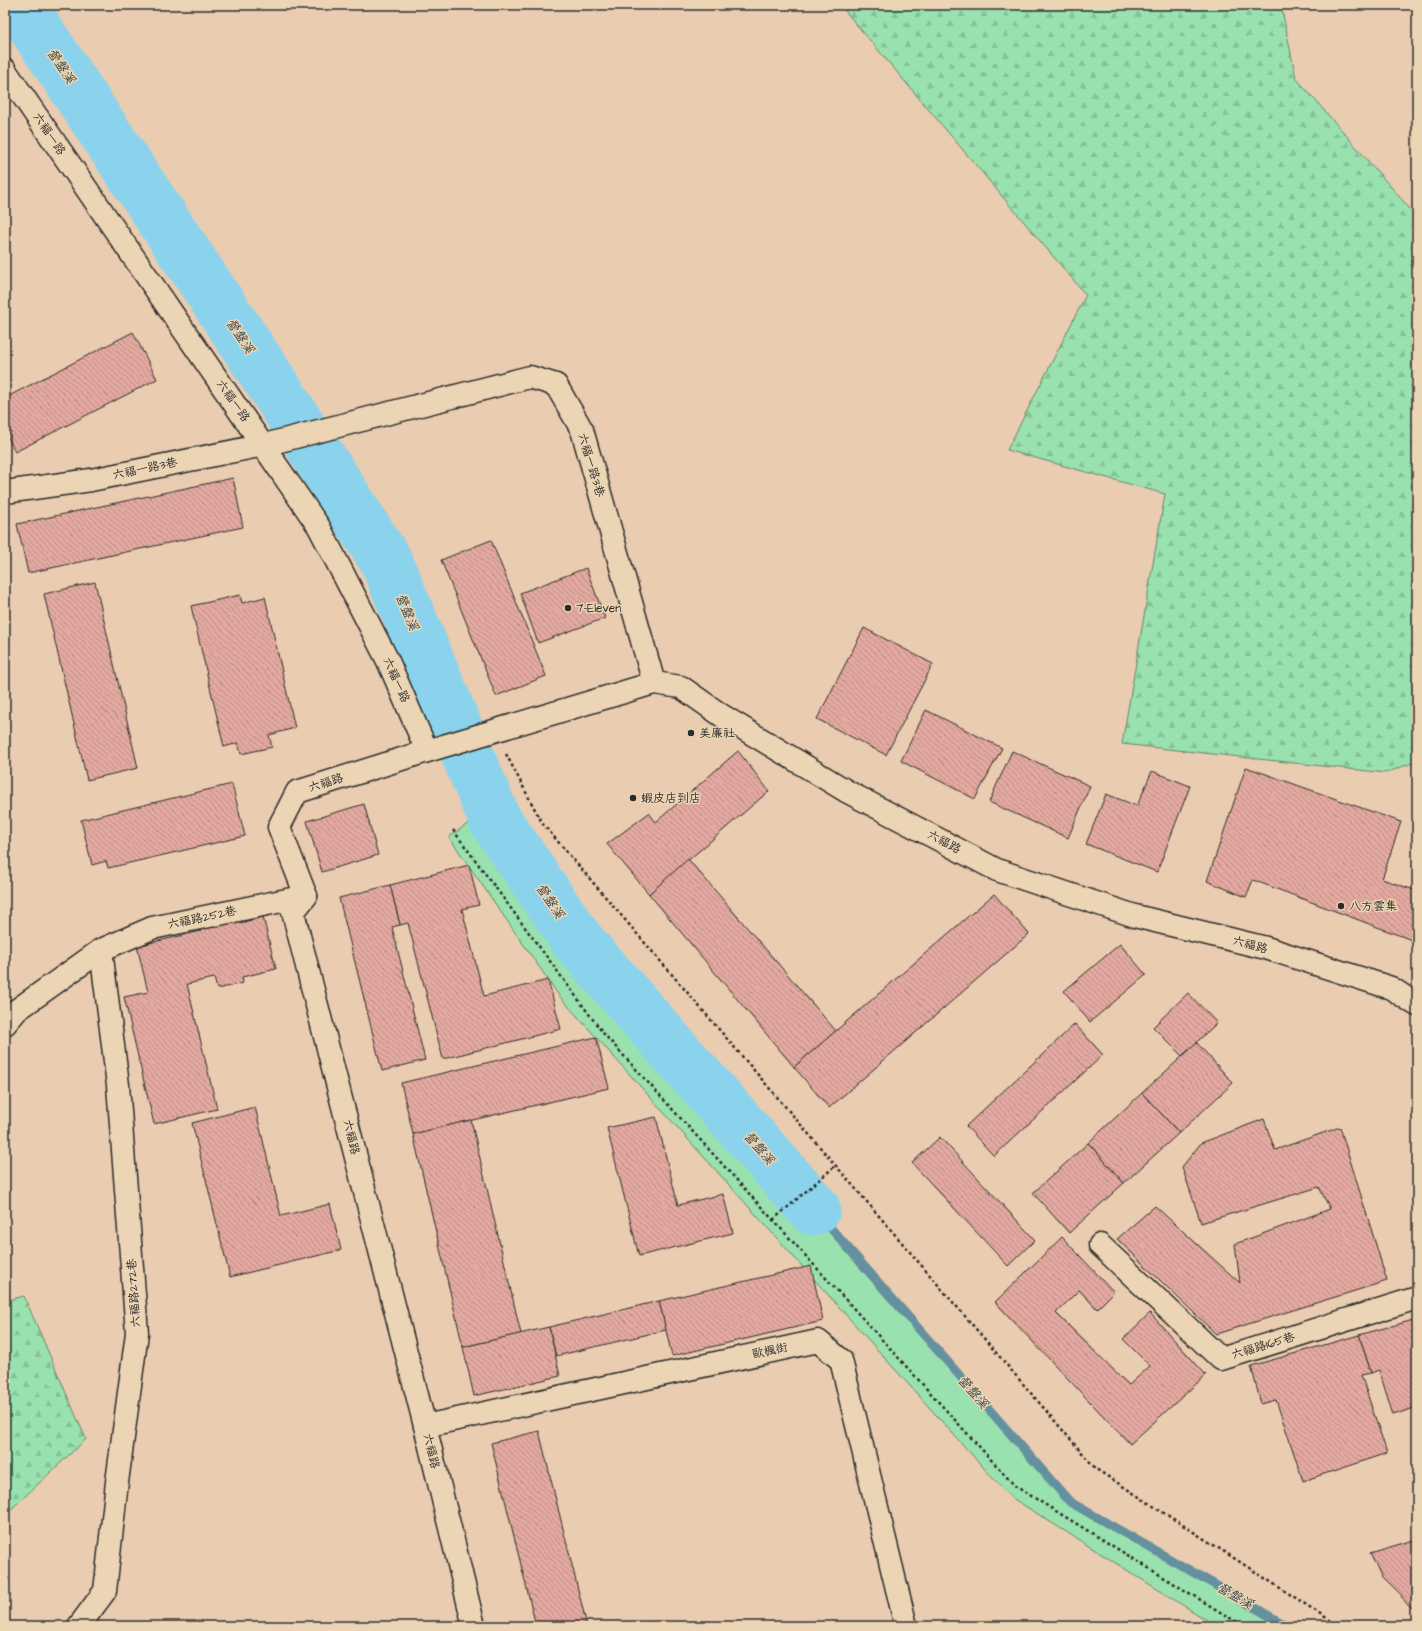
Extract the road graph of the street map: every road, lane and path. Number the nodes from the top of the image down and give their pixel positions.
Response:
1 (5, 70) edge
2 (274, 442) junction
3 (5, 492) edge
4 (654, 683) junction
5 (493, 731) junction
6 (428, 750) junction
7 (453, 830) dead end
8 (306, 896) junction
9 (101, 950) junction
10 (1417, 1005) edge
11 (5, 1024) edge
12 (834, 1166) junction
13 (774, 1219) junction
14 (1100, 1245) dead end
15 (1417, 1298) edge
16 (425, 1426) junction
17 (79, 1626) edge
18 (474, 1626) edge
19 (906, 1626) edge
20 (1243, 1626) edge
21 (1339, 1626) edge

1 - 2 street, 六福一路
2 - 3 street, 六福一路3巷
2 - 4 street, 六福一路3巷
2 - 6 street, 六福一路
4 - 5 street, 六福路
4 - 10 street, 六福路
5 - 6 street, 六福路
5 - 12 path
6 - 8 street, 六福路
7 - 13 path
8 - 9 street, 六福路252巷
8 - 16 street, 六福路
9 - 11 street, 六福路252巷
9 - 17 street, 六福路272巷
12 - 13 path
12 - 21 path
13 - 20 path
14 - 15 street, 六福路165巷
16 - 18 street, 六福路
16 - 19 street, 歐楓街

